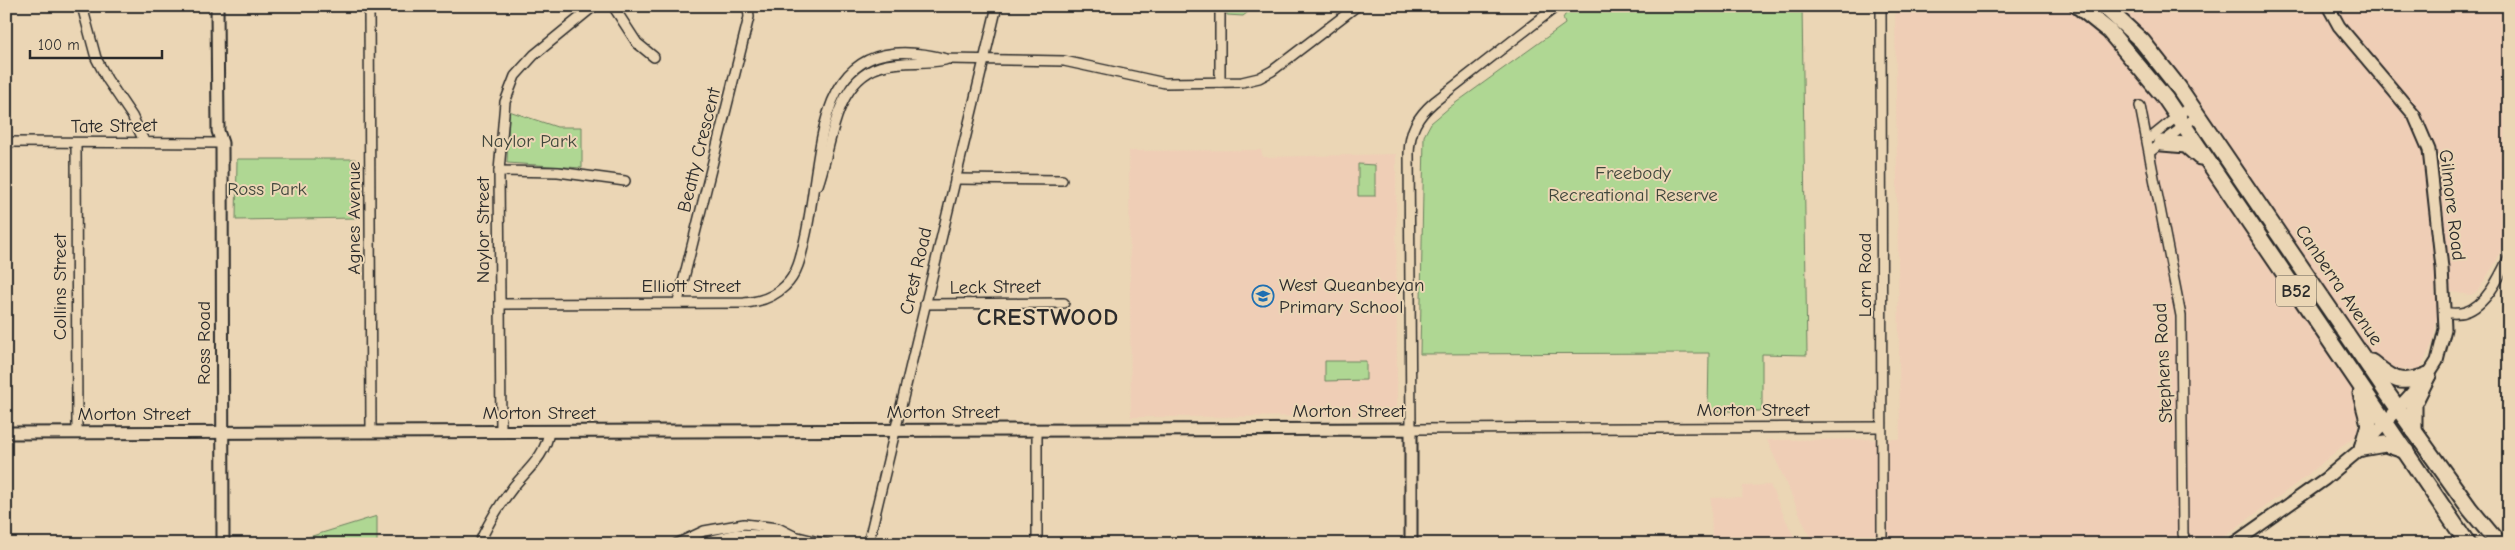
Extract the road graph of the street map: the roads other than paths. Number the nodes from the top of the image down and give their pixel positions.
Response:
1 (82, 6) edge
2 (217, 6) edge
3 (225, 6) edge
4 (369, 6) edge
5 (594, 6) edge
6 (613, 6) edge
7 (748, 6) edge
8 (997, 6) edge
9 (1220, 6) edge
10 (1356, 6) edge
11 (1557, 6) edge
12 (1881, 6) edge
13 (2078, 6) edge
14 (2104, 6) edge
15 (2328, 6) edge
16 (654, 57) dead end
17 (984, 61) junction
18 (1220, 82) junction
19 (2140, 106) dead end
20 (2194, 111) junction
21 (2181, 121) junction
22 (144, 141) junction
23 (6, 142) edge
24 (2155, 142) junction
25 (76, 143) junction
26 (222, 143) junction
27 (2150, 152) junction
28 (2210, 167) junction
29 (499, 171) junction
30 (955, 179) junction
31 (1062, 180) dead end
32 (624, 181) dead end
33 (2509, 257) edge
34 (678, 302) junction
35 (1064, 303) dead end
36 (500, 304) junction
37 (925, 304) junction
38 (2446, 313) junction
39 (2359, 351) junction
40 (2350, 369) junction
41 (2428, 376) junction
42 (2398, 408) junction
43 (2386, 422) junction
44 (1881, 427) junction
45 (1411, 429) junction
46 (371, 430) junction
47 (894, 430) junction
48 (1037, 430) junction
49 (501, 431) junction
50 (549, 431) junction
51 (6, 432) edge
52 (77, 432) junction
53 (222, 432) junction
54 (2414, 432) junction
55 (2399, 446) junction
56 (2362, 448) junction
57 (794, 536) junction
58 (2498, 543) edge
59 (223, 544) edge
60 (479, 544) edge
61 (676, 544) edge
62 (696, 544) edge
63 (827, 544) edge
64 (868, 544) edge
65 (1037, 544) edge
66 (1411, 544) edge
67 (1882, 544) edge
68 (2186, 544) edge
69 (2233, 544) edge
70 (2468, 544) edge

1 - 22 street
2 - 26 street, Ross Road
3 - 26 street, Ross Road
4 - 46 street, Agnes Avenue
5 - 29 street, Naylor Street
6 - 16 street
7 - 34 street, Beatty Crescent
8 - 17 street, Crest Road
9 - 18 street
10 - 18 street, Elliott Street
11 - 45 street
12 - 44 street, Lorn Road
13 - 21 highway, Canberra Avenue / B52
14 - 20 highway, Canberra Avenue / B52
15 - 38 street, Gilmore Road
17 - 18 street, Elliott Street
17 - 30 street, Crest Road
17 - 34 street, Elliott Street
19 - 24 street, Stephens Road
20 - 21 street
20 - 39 highway, Canberra Avenue / B52
21 - 24 street
21 - 24 street
21 - 28 highway, Canberra Avenue / B52
22 - 25 street, Tate Street
22 - 26 street, Tate Street
23 - 25 street, Tate Street
24 - 27 street
24 - 27 street, Stephens Road
24 - 28 highway
25 - 52 street, Collins Street
26 - 53 street, Ross Road
27 - 68 street, Stephens Road
28 - 40 highway, Canberra Avenue / B52
29 - 32 street
29 - 36 street, Naylor Street
30 - 31 street
30 - 37 street, Crest Road
33 - 38 street
34 - 36 street, Elliott Street
35 - 37 street, Leck Street
36 - 49 street, Naylor Street
37 - 47 street, Crest Road
38 - 41 street, Gilmore Road
39 - 41 highway
39 - 42 highway, Canberra Avenue / B52
40 - 43 highway, Canberra Avenue / B52
40 - 56 highway
41 - 42 street, Gilmore Road
41 - 54 highway
42 - 43 street, Gilmore Road
42 - 54 highway, Canberra Avenue / B52
43 - 55 highway, Canberra Avenue / B52
43 - 56 street, Gilmore Road
44 - 45 street, Morton Street
44 - 67 street, Lorn Road
45 - 48 street, Morton Street
45 - 66 street
46 - 49 street, Morton Street
46 - 53 street, Morton Street
47 - 48 street, Morton Street
47 - 50 street, Morton Street
47 - 64 street, Crest Road
48 - 65 street
49 - 50 street, Morton Street
50 - 60 street
51 - 52 street, Morton Street
52 - 53 street, Morton Street
53 - 59 street, Ross Road
54 - 58 highway, Canberra Avenue / B52
55 - 56 highway
55 - 70 highway, Canberra Avenue / B52
56 - 69 street, Gilmore Road
57 - 61 street
57 - 62 street
57 - 63 street

